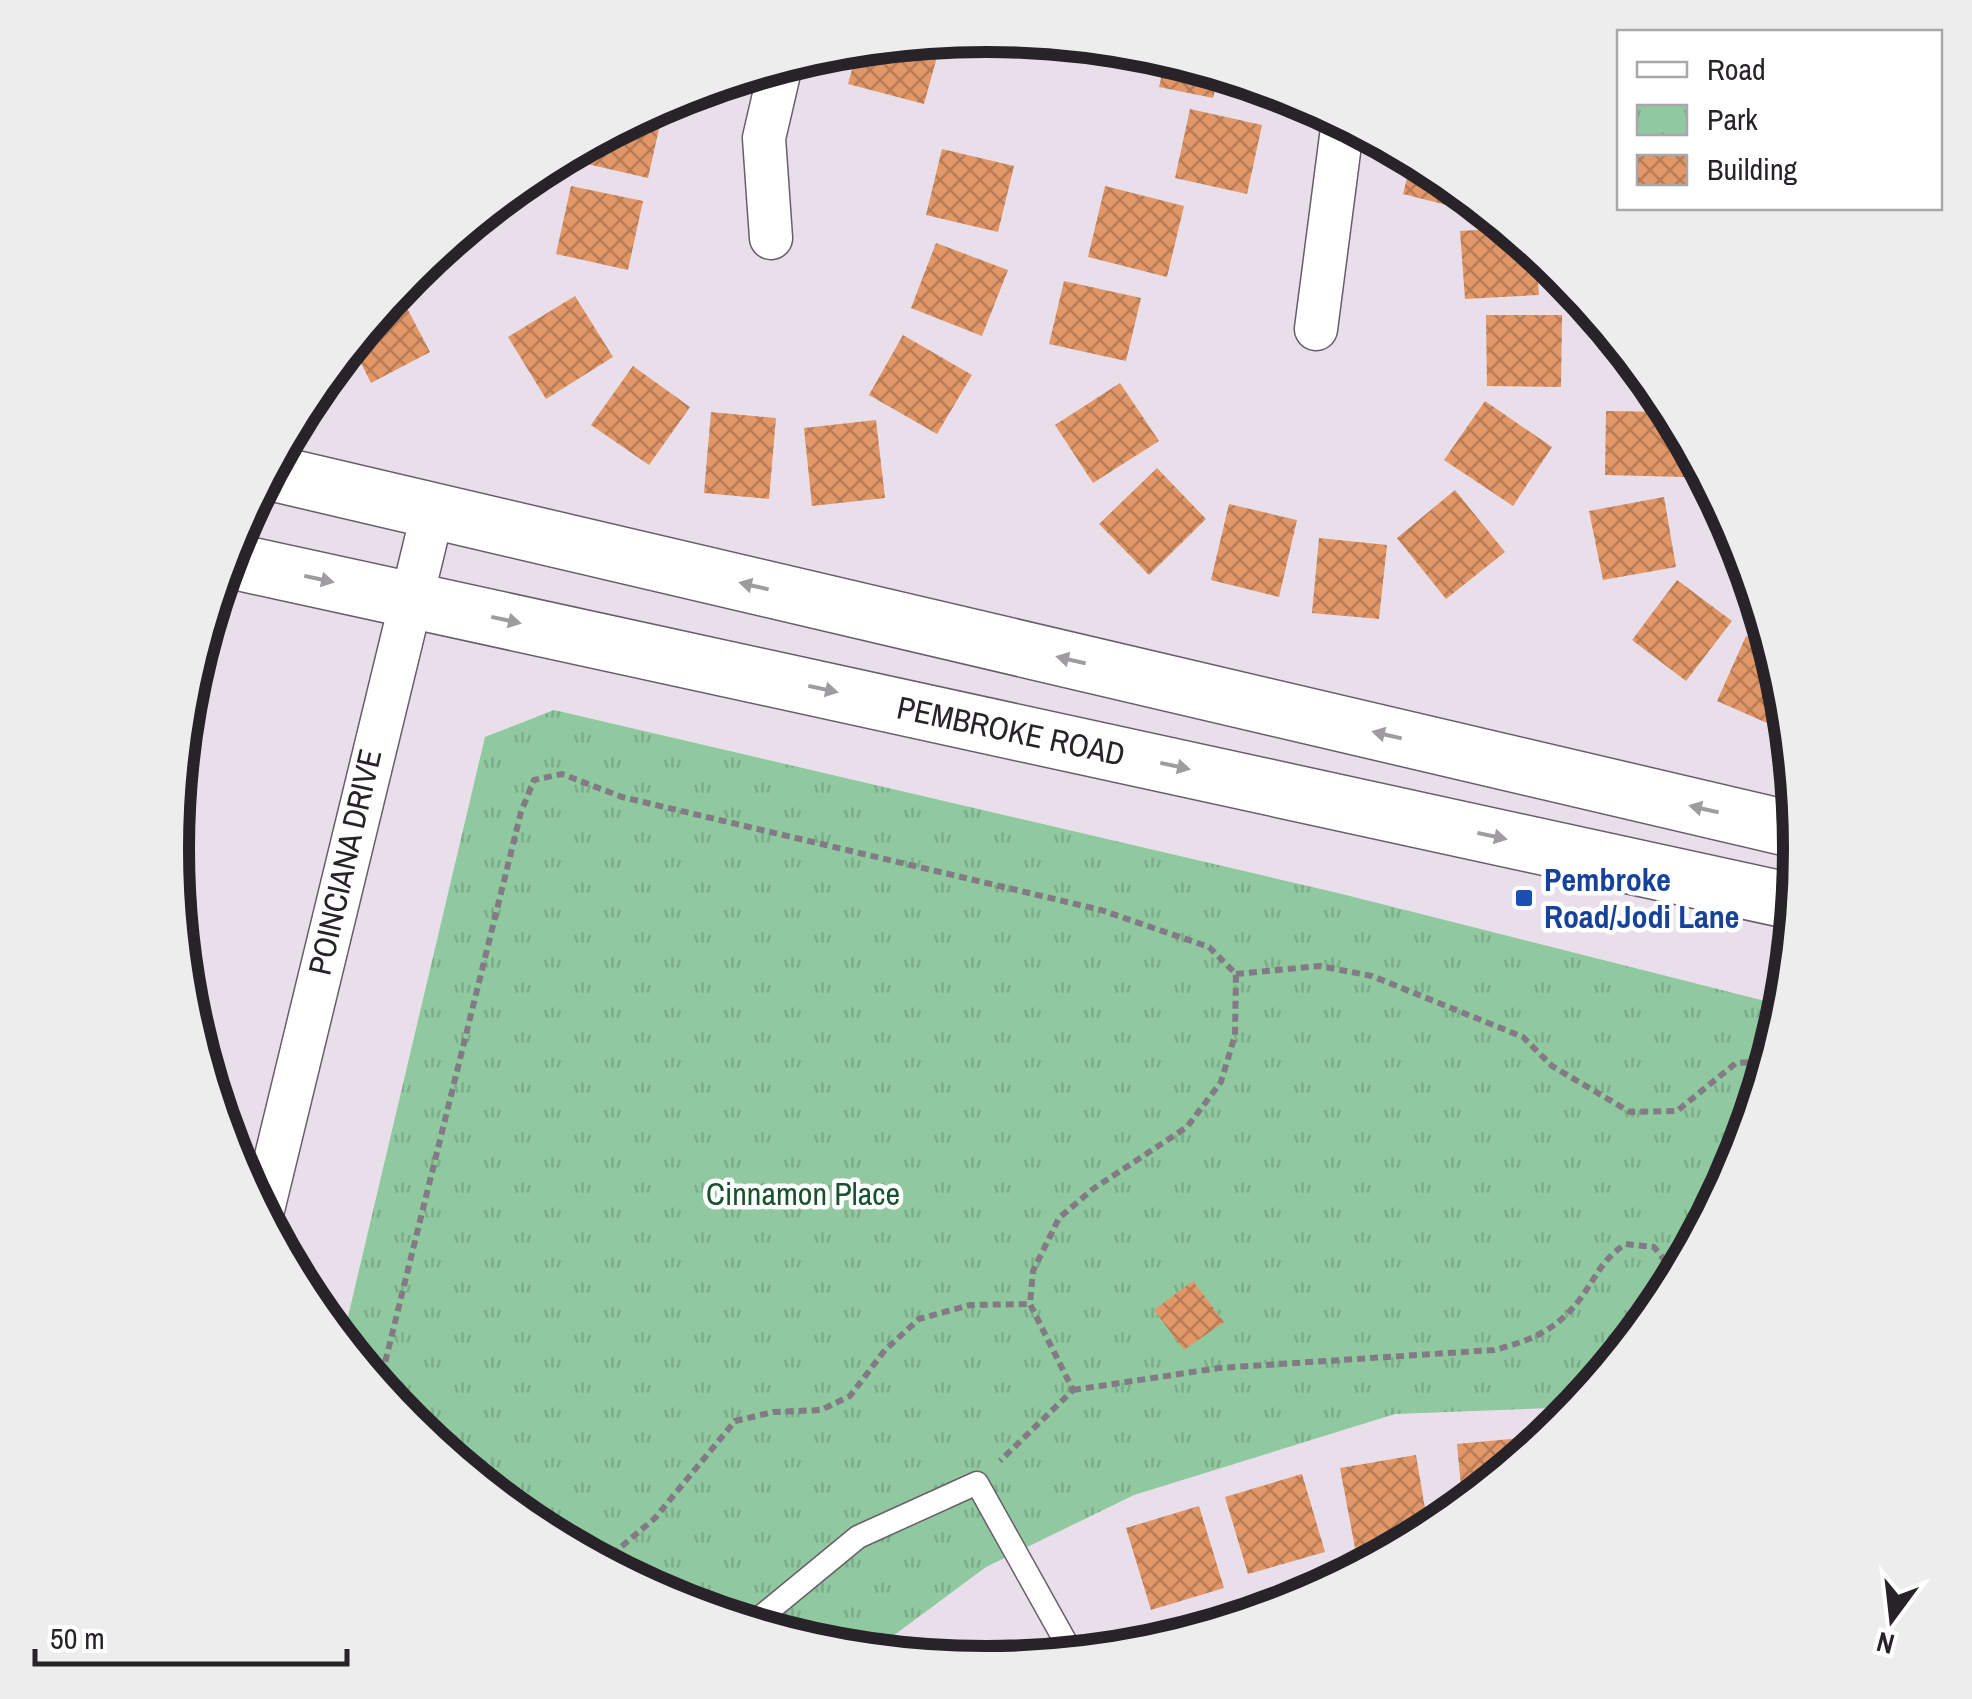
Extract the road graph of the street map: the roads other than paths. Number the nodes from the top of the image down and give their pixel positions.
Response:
1 (777, 81) edge
2 (1341, 136) edge
3 (771, 238) dead end
4 (1316, 329) dead end
5 (283, 475) edge
6 (433, 511) junction
7 (243, 563) edge
8 (410, 599) junction
9 (1782, 827) edge
10 (1781, 899) edge
11 (267, 1193) edge
12 (764, 1614) edge
13 (1065, 1642) edge

1 - 3 street
2 - 4 street
5 - 6 main road
6 - 8 street, POINCIANA DRIVE
9 -> 6 main road
7 -> 8 main road, PEMBROKE ROAD
8 -> 10 main road, PEMBROKE ROAD
8 - 11 street, POINCIANA DRIVE
12 - 13 lane

